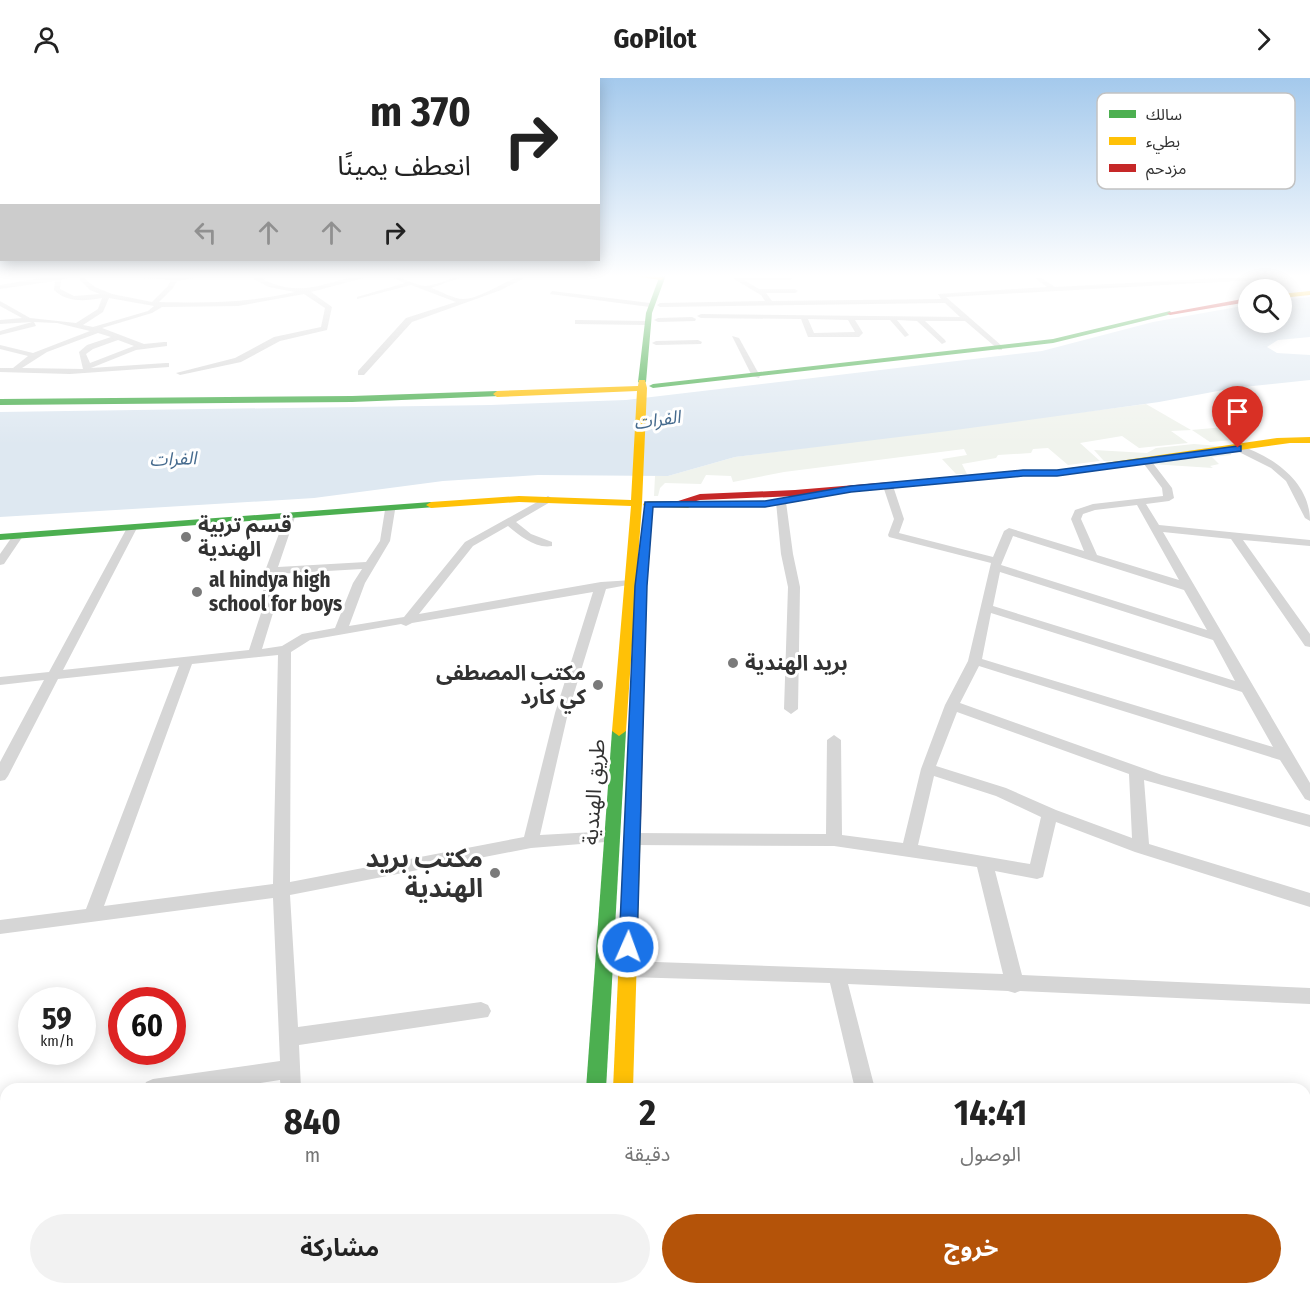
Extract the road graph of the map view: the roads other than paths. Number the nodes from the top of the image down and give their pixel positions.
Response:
1 (91, 332) edge
2 (105, 332) edge
3 (317, 332) edge
4 (398, 332) edge
5 (652, 332) edge
6 (654, 332) edge
7 (810, 332) edge
8 (858, 332) edge
9 (902, 332) edge
10 (932, 332) edge
11 (980, 332) edge
12 (1092, 332) edge
13 (905, 335) dead end
14 (119, 337) junction
15 (735, 338) dead end
16 (698, 342) dead end
17 (942, 342) dead end
18 (656, 343) junction
19 (164, 344) dead end
20 (142, 346) junction
21 (0, 347) edge
22 (999, 348) junction
23 (31, 355) junction
24 (166, 365) dead end
25 (87, 369) junction
26 (0, 370) edge
27 (15, 370) junction
28 (180, 373) dead end
29 (361, 373) dead end
30 (756, 376) junction
31 (648, 391) junction
32 (0, 402) edge
33 (1310, 440) edge
34 (1288, 441) junction
35 (1238, 448) junction
36 (1146, 460) junction
37 (1023, 473) junction
38 (888, 486) junction
39 (851, 489) junction
40 (548, 499) junction
41 (643, 501) junction
42 (781, 502) junction
43 (1140, 502) junction
44 (676, 503) junction
45 (390, 510) junction
46 (290, 517) junction
47 (1310, 518) edge
48 (509, 521) junction
49 (132, 528) junction
50 (1153, 528) junction
51 (18, 536) junction
52 (1235, 536) junction
53 (0, 537) edge
54 (1310, 543) edge
55 (548, 544) dead end
56 (1094, 558) junction
57 (0, 562) edge
58 (996, 564) junction
59 (370, 565) junction
60 (271, 571) junction
61 (629, 582) junction
62 (601, 586) junction
63 (1188, 587) junction
64 (987, 608) junction
65 (406, 621) junction
66 (340, 632) junction
67 (1218, 638) junction
68 (1310, 643) edge
69 (285, 650) junction
70 (254, 653) junction
71 (975, 661) junction
72 (187, 662) junction
73 (54, 675) junction
74 (0, 681) edge
75 (1247, 689) junction
76 (952, 705) junction
77 (791, 710) dead end
78 (834, 740) dead end
79 (1285, 756) junction
80 (928, 769) junction
81 (1136, 771) junction
82 (0, 776) edge
83 (1310, 795) edge
84 (1050, 814) junction
85 (1310, 821) edge
86 (612, 837) junction
87 (632, 840) junction
88 (834, 840) junction
89 (531, 842) junction
90 (1141, 848) junction
91 (909, 851) junction
92 (984, 862) junction
93 (281, 890) junction
94 (1310, 900) edge
95 (92, 915) junction
96 (0, 927) edge
97 (627, 969) junction
98 (837, 975) junction
99 (1015, 984) junction
100 (1310, 996) edge
101 (481, 1011) dead end
102 (289, 1037) junction
103 (291, 1079) edge
104 (236, 1083) edge
105 (596, 1083) edge
106 (623, 1083) edge
107 (864, 1083) edge

1 - 23 street
2 - 14 street
3 - 28 street
4 - 29 street
5 - 31 main road
6 - 18 main road
7 - 8 street
9 - 13 street
10 - 17 street
11 - 22 street
12 - 22 main road
14 - 20 street
14 - 25 street
15 - 30 street
16 - 18 street
18 - 31 main road
19 - 20 street
20 - 25 street
21 - 23 street
22 - 30 main road
23 - 27 street
24 - 25 street
25 - 27 street
26 - 27 street
30 - 31 main road
31 - 32 main road
31 - 41 main road
33 - 34 main road
34 - 35 main road
34 - 37 main road
35 - 36 main road
35 - 47 street
36 - 37 main road
36 - 43 street
37 - 38 main road
38 - 39 main road
38 - 58 street
39 - 42 main road
39 - 44 main road
40 - 41 main road
40 - 45 main road
40 - 48 street
41 - 44 main road
41 - 61 main road, طريق الهندية
41 - 87 main road, طريق الهندية
42 - 44 main road
42 - 77 street
43 - 50 street
43 - 56 street
45 - 46 main road
45 - 59 street
46 - 49 main road
46 - 60 street
48 - 55 street
48 - 65 street
49 - 51 main road
49 - 73 street
50 - 52 street
50 - 63 street
51 - 53 main road
51 - 57 street
52 - 54 street
52 - 68 street
56 - 58 street
56 - 63 street
58 - 64 street
58 - 67 street
59 - 60 street
59 - 66 street
60 - 70 street
61 - 62 street
61 - 86 main road, طريق الهندية
62 - 65 street
62 - 89 street
63 - 67 street
64 - 71 street
64 - 75 street
65 - 66 street
66 - 69 street
67 - 75 street
69 - 70 street
69 - 93 street
70 - 72 street
71 - 76 street
71 - 79 street
72 - 73 street
72 - 95 street
73 - 74 street
73 - 82 street
75 - 79 street
76 - 80 street
76 - 81 street
78 - 88 street
79 - 83 street
80 - 84 street
80 - 91 street
81 - 85 street
81 - 90 street
84 - 90 street
84 - 92 street
86 - 89 street
86 - 105 main road, طريق الهندية
87 - 88 street
87 - 97 main road, طريق الهندية
88 - 91 street
89 - 93 street
90 - 94 street
91 - 92 street
92 - 99 street
93 - 95 street
93 - 102 street
95 - 96 street
97 - 98 street
97 - 106 main road, طريق الهندية
98 - 99 street
98 - 107 street
99 - 100 street
101 - 102 street
102 - 103 street
103 - 104 street

